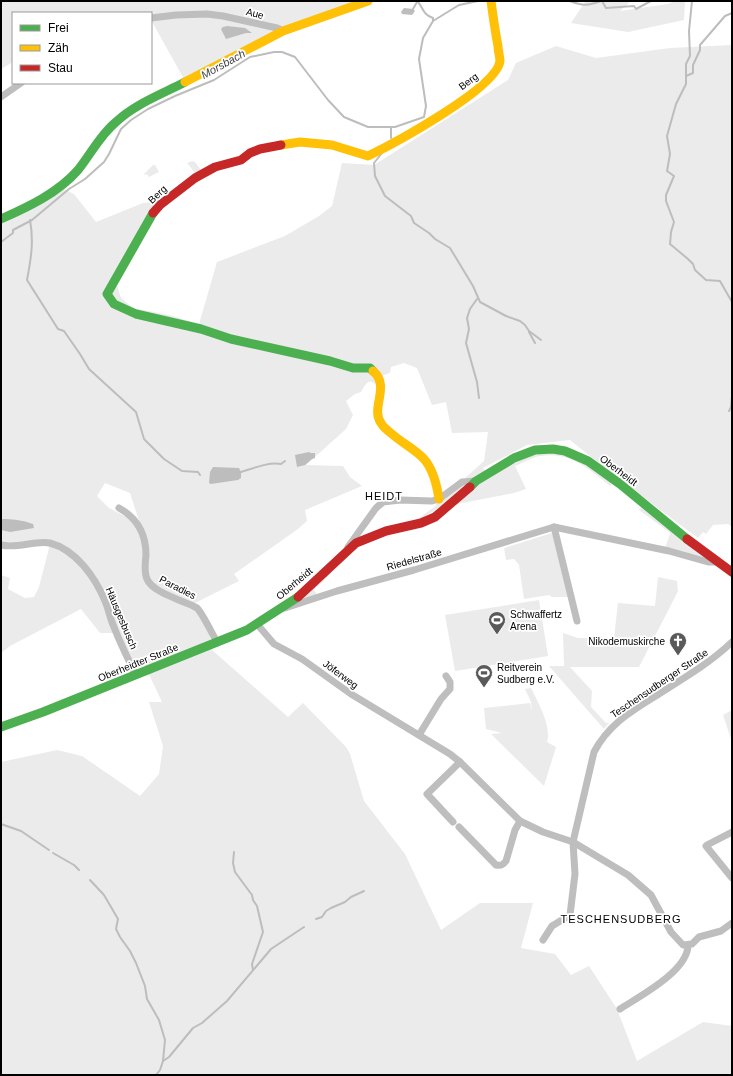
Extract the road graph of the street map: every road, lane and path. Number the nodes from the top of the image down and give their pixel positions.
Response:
1 (368, 1) edge
2 (491, 1) edge
3 (152, 18) edge
4 (283, 31) junction
5 (20, 84) edge
6 (1, 97) edge
7 (1, 219) edge
8 (476, 481) junction
9 (439, 499) junction
10 (119, 508) dead end
11 (554, 527) junction
12 (1, 545) edge
13 (341, 556) junction
14 (719, 562) junction
15 (732, 572) edge
16 (279, 610) junction
17 (577, 621) dead end
18 (257, 624) junction
19 (217, 642) junction
20 (732, 642) edge
21 (136, 675) junction
22 (446, 676) dead end
23 (1, 727) edge
24 (419, 735) junction
25 (460, 762) junction
26 (520, 821) junction
27 (453, 822) dead end
28 (459, 827) dead end
29 (732, 832) edge
30 (573, 842) junction
31 (732, 878) edge
32 (732, 923) edge
33 (543, 940) dead end
34 (688, 945) junction
35 (620, 1009) dead end

1 - 4 street
2 - 9 street, Berg
3 - 4 street, Aue
4 - 7 street
5 - 6 street
8 - 9 street, Oberheidt
8 - 13 street, Oberheidt
8 - 14 street, Oberheidt
9 - 13 street, Oberheidt
10 - 19 street, Paradies
11 - 14 street, Riedelstraße
11 - 16 street, Riedelstraße
11 - 17 street
12 - 21 street, Häusgesbusch
13 - 16 street, Oberheidt
14 - 15 street, Oberheidt
16 - 18 street, Oberheidter Straße
18 - 19 street, Oberheidter Straße
18 - 24 street, Jöferweg
19 - 21 street, Oberheidter Straße
20 - 30 street, Teschensudberger Straße
21 - 23 street, Oberheidter Straße
22 - 24 street
24 - 25 street, Jöferweg
25 - 26 street, Jöferweg
25 - 27 street
26 - 28 street
26 - 30 street, Jöferweg
29 - 31 street
30 - 33 street, Teschensudberger Straße
30 - 34 street
32 - 34 street
34 - 35 street

